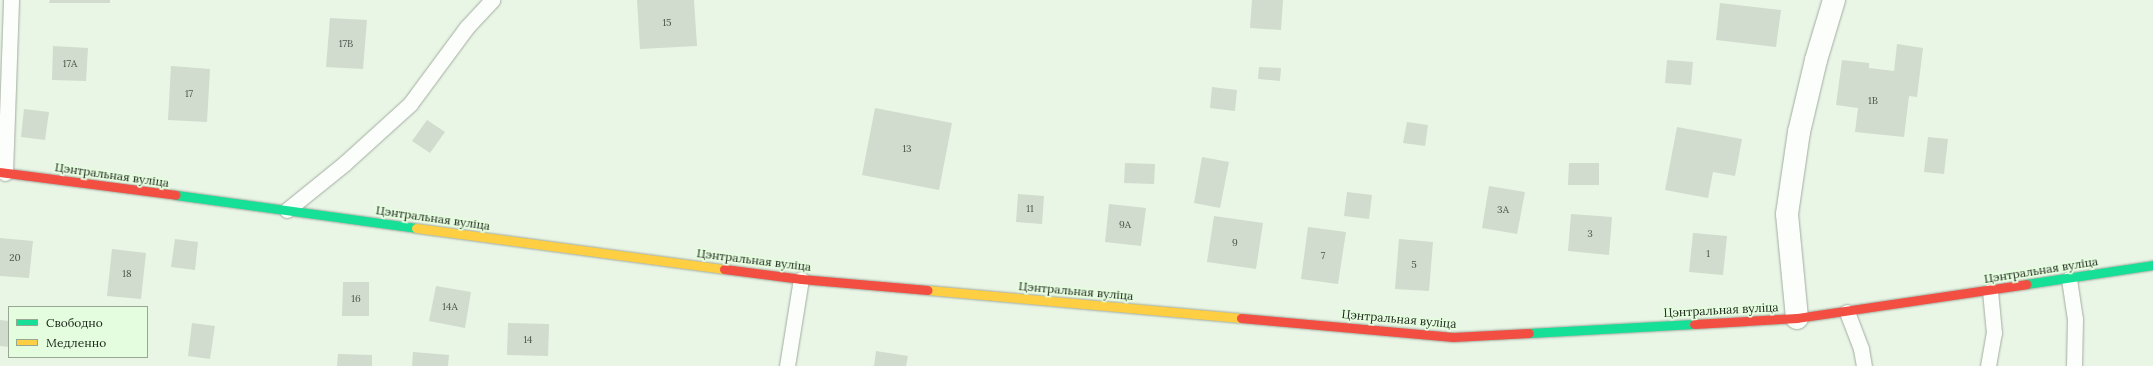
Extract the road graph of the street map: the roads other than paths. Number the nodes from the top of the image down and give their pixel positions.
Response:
1 (11, 0) edge
2 (492, 0) edge
3 (1834, 0) edge
4 (2, 172) edge
5 (287, 210) junction
6 (2153, 265) edge
7 (801, 279) junction
8 (2069, 279) junction
9 (1990, 290) junction
10 (1847, 312) junction
11 (1797, 318) junction
12 (787, 366) edge
13 (1864, 366) edge
14 (1988, 366) edge
15 (2074, 366) edge

1 - 4 lane
2 - 5 lane
3 - 11 street
4 - 5 street, Цэнтральная вуліца
5 - 7 street, Цэнтральная вуліца
6 - 8 street, Цэнтральная вуліца
7 - 11 street, Цэнтральная вуліца
7 - 12 lane
8 - 9 street, Цэнтральная вуліца
8 - 15 lane
9 - 10 street, Цэнтральная вуліца
9 - 14 lane
10 - 11 street, Цэнтральная вуліца
10 - 13 lane

